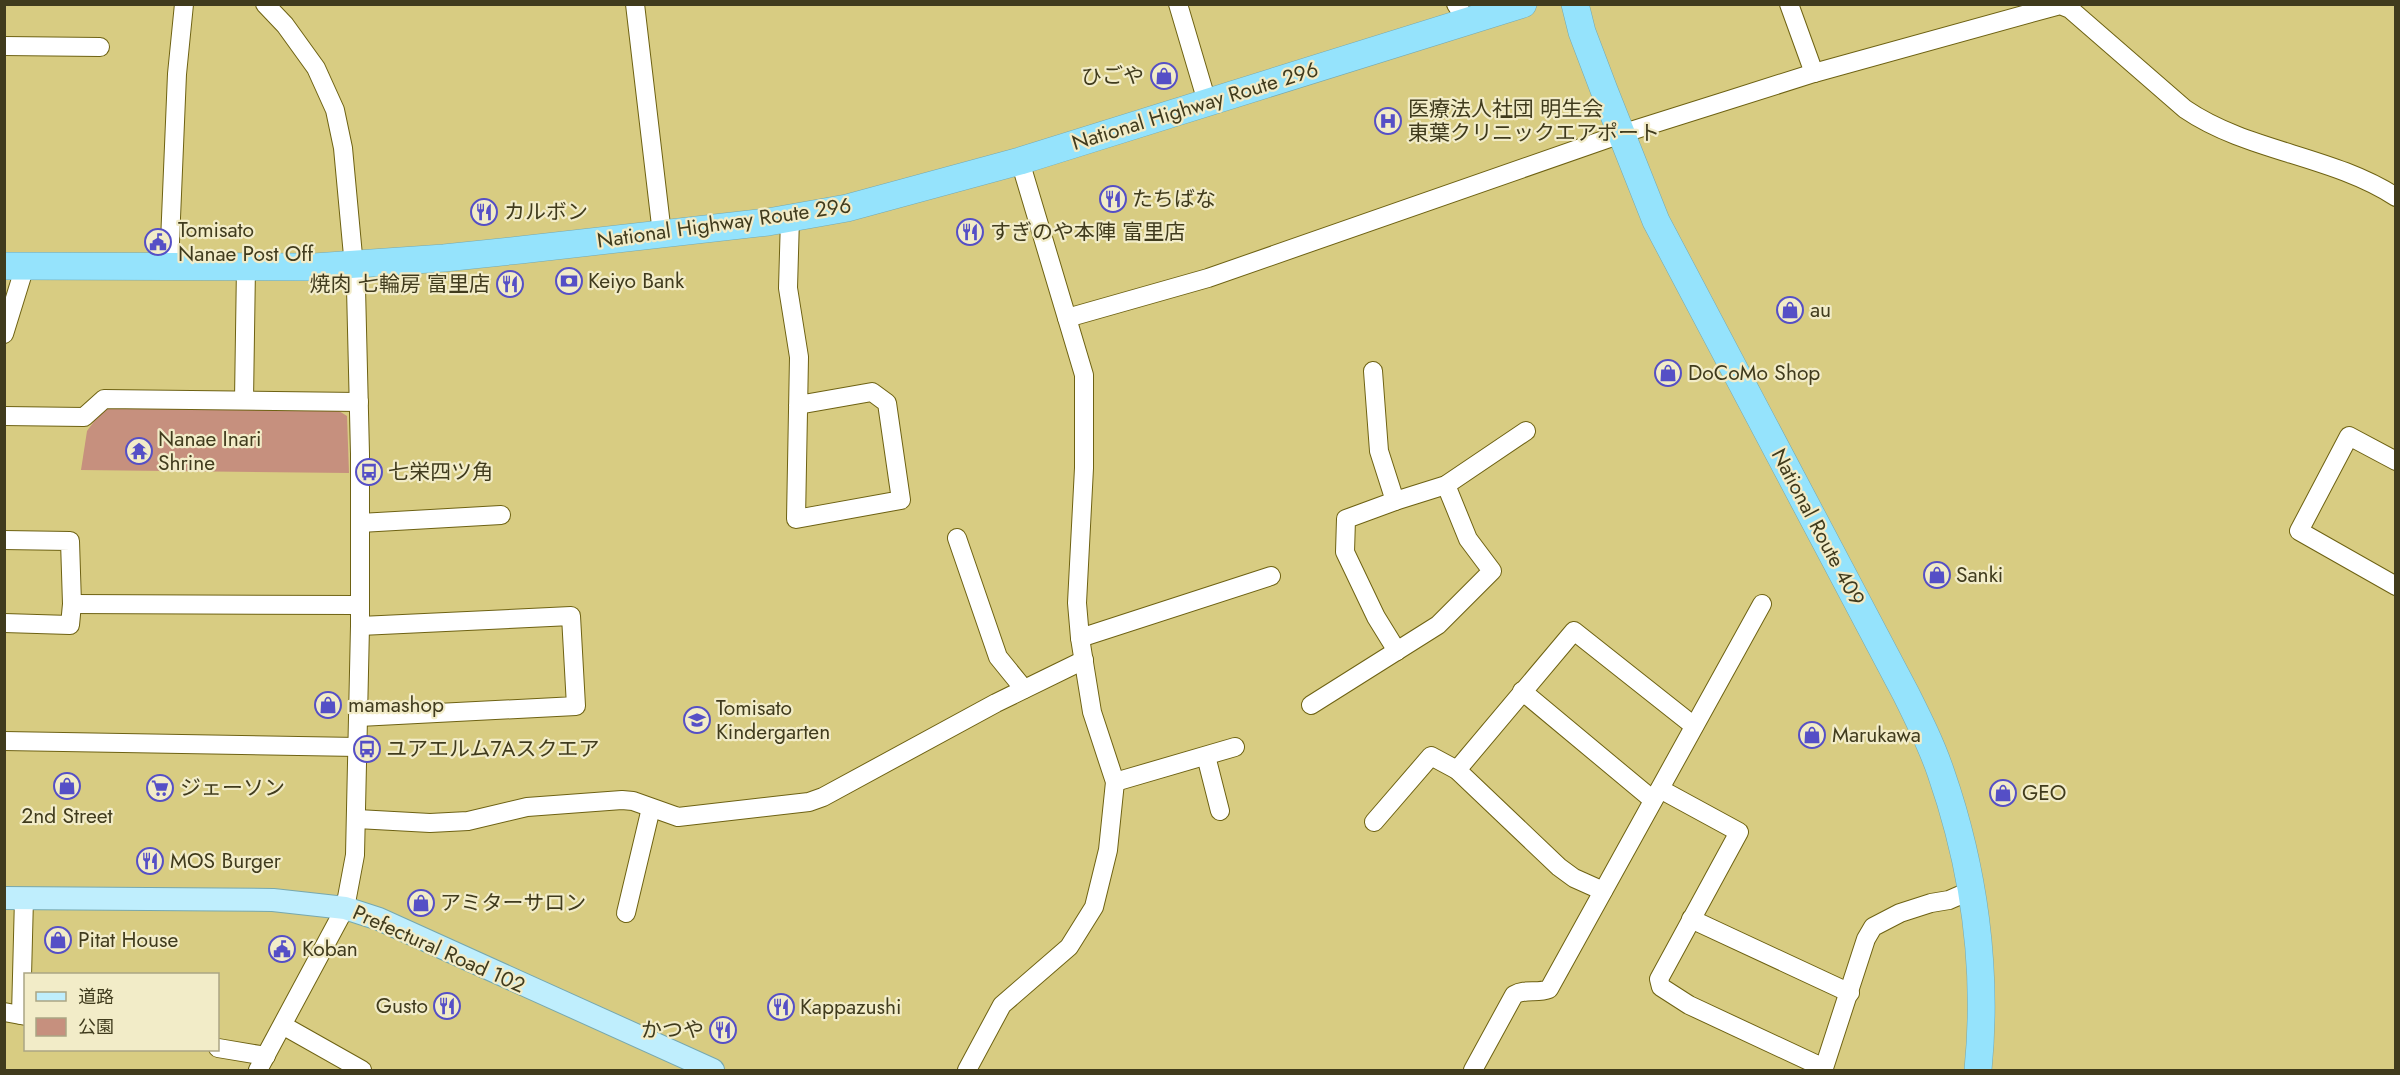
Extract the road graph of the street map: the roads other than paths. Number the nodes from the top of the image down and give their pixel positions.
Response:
1 (184, 4) edge
2 (265, 4) edge
3 (636, 4) edge
4 (1178, 4) edge
5 (1523, 4) edge
6 (1575, 4) edge
7 (1789, 4) edge
8 (1462, 13) edge
9 (4, 46) edge
10 (100, 47) dead end
11 (1814, 74) junction
12 (1207, 102) junction
13 (1621, 134) junction
14 (1020, 161) junction
15 (2396, 197) edge
16 (790, 218) junction
17 (662, 234) junction
18 (354, 264) junction
19 (15, 266) edge
20 (169, 266) junction
21 (246, 266) junction
22 (1067, 318) junction
23 (4, 334) edge
24 (1373, 371) dead end
25 (244, 400) junction
26 (359, 402) junction
27 (798, 405) junction
28 (4, 416) edge
29 (1526, 431) dead end
30 (2396, 461) edge
31 (1446, 485) junction
32 (1395, 501) junction
33 (501, 515) dead end
34 (360, 523) junction
35 (957, 538) dead end
36 (4, 540) edge
37 (1271, 576) dead end
38 (2396, 586) edge
39 (72, 604) junction
40 (1762, 604) dead end
41 (359, 605) junction
42 (4, 623) edge
43 (360, 626) junction
44 (1080, 638) junction
45 (1397, 651) junction
46 (1084, 660) junction
47 (1024, 689) junction
48 (1522, 692) junction
49 (1311, 705) dead end
50 (359, 717) junction
51 (1694, 726) junction
52 (4, 741) edge
53 (358, 747) junction
54 (1235, 747) dead end
55 (1206, 756) junction
56 (1456, 770) junction
57 (1115, 782) junction
58 (1657, 794) junction
59 (651, 808) junction
60 (1220, 811) dead end
61 (357, 819) junction
62 (1374, 822) dead end
63 (1972, 890) junction
64 (1603, 891) junction
65 (14, 898) edge
66 (345, 908) junction
67 (626, 913) dead end
68 (1691, 919) junction
69 (1850, 993) junction
70 (17, 1014) edge
71 (284, 1026) junction
72 (219, 1048) edge
73 (262, 1063) edge
74 (362, 1071) edge
75 (713, 1071) edge
76 (967, 1071) edge
77 (1473, 1071) edge
78 (1978, 1071) edge

1 - 20 street
2 - 18 street
3 - 17 street
4 - 12 street
5 - 8 highway, National Highway Route 296
6 - 13 highway, National Route 409
7 - 11 street
8 - 12 highway, National Highway Route 296
9 - 10 street
11 - 13 street
11 - 15 street
12 - 14 highway, National Highway Route 296
13 - 22 street
13 - 63 highway, National Route 409
14 - 16 highway, National Highway Route 296
14 - 22 street
16 - 17 highway, National Highway Route 296
16 - 27 street
17 - 18 highway, National Highway Route 296
18 - 21 highway, National Highway Route 296
18 - 26 street
19 - 20 highway, National Highway Route 296
19 - 23 street
20 - 21 highway, National Highway Route 296
21 - 25 street
22 - 44 street
24 - 32 street
25 - 26 street
25 - 28 street
26 - 34 street
27 - 27 street
29 - 31 street
30 - 38 street
31 - 32 street
31 - 45 street
32 - 45 street
33 - 34 street
34 - 41 street
35 - 47 street
36 - 39 street
37 - 44 street
39 - 41 street
39 - 42 street
40 - 51 street
41 - 43 street
43 - 50 street
43 - 50 street
44 - 46 street
45 - 49 street
46 - 47 street
46 - 57 street
47 - 59 street
48 - 51 street
48 - 56 street
48 - 58 street
50 - 53 street
51 - 58 street
52 - 53 street
53 - 61 street
54 - 55 street
55 - 57 street
55 - 60 street
56 - 62 street
56 - 64 street
57 - 76 street
58 - 64 street
58 - 68 street
59 - 61 street
59 - 67 street
61 - 66 street
63 - 69 street
63 - 78 highway, National Route 409
64 - 77 street
65 - 66 main road, Prefectural Road 102
65 - 70 street
66 - 71 street
66 - 75 main road, Prefectural Road 102
68 - 69 street
68 - 69 street
71 - 73 street
71 - 74 street
72 - 73 street

